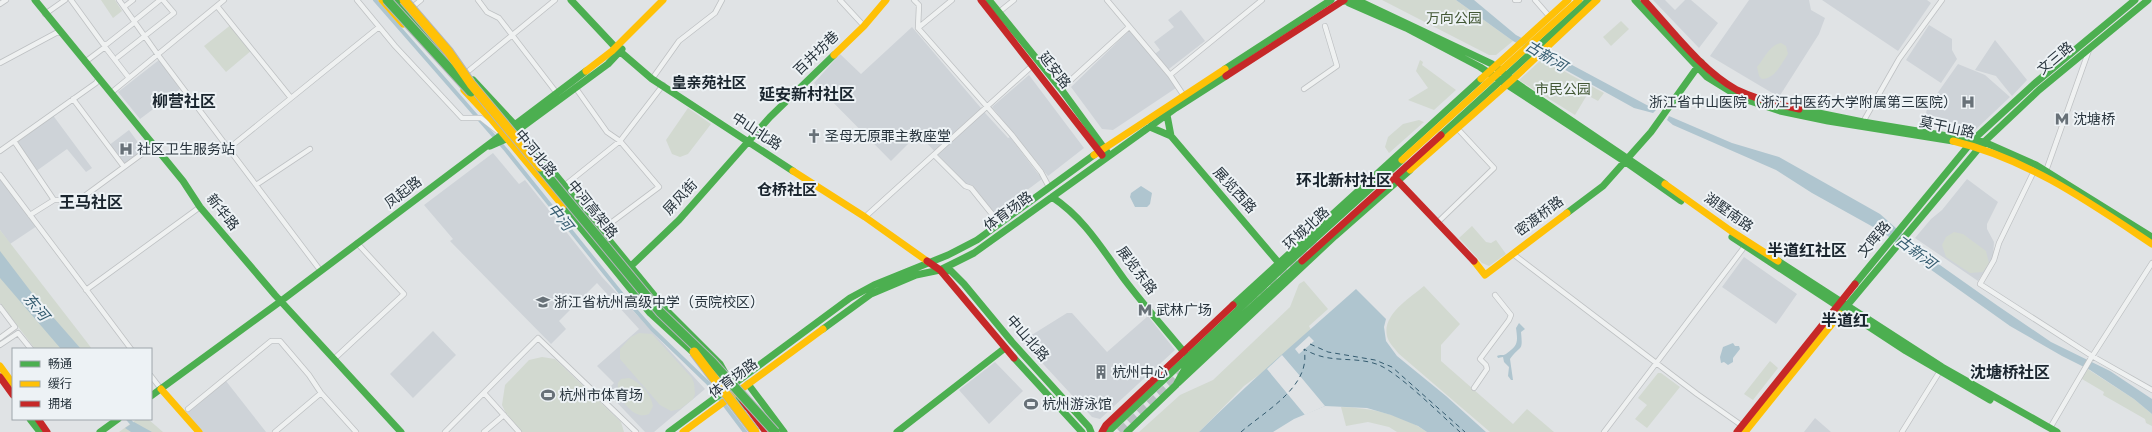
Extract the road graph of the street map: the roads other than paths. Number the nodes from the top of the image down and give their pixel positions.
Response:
1 (6, 0) edge
2 (35, 0) edge
3 (65, 0) edge
4 (71, 0) edge
5 (119, 0) edge
6 (133, 0) edge
7 (162, 0) edge
8 (224, 0) edge
9 (356, 0) edge
10 (385, 0) edge
11 (401, 0) edge
12 (404, 0) edge
13 (421, 0) edge
14 (478, 0) edge
15 (555, 0) edge
16 (571, 0) edge
17 (663, 0) edge
18 (668, 0) edge
19 (722, 0) edge
20 (840, 0) edge
21 (886, 0) edge
22 (914, 0) edge
23 (952, 0) edge
24 (981, 0) edge
25 (989, 0) edge
26 (1014, 0) edge
27 (1107, 0) edge
28 (1262, 0) edge
29 (1330, 0) edge
30 (1343, 0) edge
31 (1515, 0) edge
32 (1519, 0) edge
33 (1535, 0) edge
34 (1568, 0) edge
35 (1579, 0) edge
36 (1589, 0) edge
37 (1597, 0) edge
38 (1635, 0) edge
39 (1644, 0) edge
40 (1942, 0) edge
41 (2135, 0) edge
42 (2148, 0) edge
43 (0, 4) edge
44 (396, 4) edge
45 (124, 6) junction
46 (217, 6) junction
47 (410, 10) junction
48 (999, 12) junction
49 (45, 14) junction
50 (1549, 16) junction
51 (134, 22) junction
52 (864, 26) junction
53 (1325, 26) dead end
54 (379, 27) junction
55 (1129, 27) junction
56 (918, 28) junction
57 (61, 33) junction
58 (512, 35) junction
59 (145, 36) junction
60 (1532, 47) junction
61 (2090, 48) junction
62 (618, 50) junction
63 (158, 55) junction
64 (118, 57) dead end
65 (85, 62) junction
66 (0, 63) edge
67 (1699, 64) junction
68 (1033, 65) junction
69 (466, 73) junction
70 (1170, 75) junction
71 (1500, 76) junction
72 (99, 78) junction
73 (129, 78) junction
74 (652, 78) junction
75 (471, 84) junction
76 (663, 86) junction
77 (574, 87) junction
78 (1061, 89) junction
79 (1304, 89) dead end
80 (112, 92) junction
81 (556, 92) junction
82 (1184, 96) junction
83 (291, 98) junction
84 (73, 99) junction
85 (1056, 99) dead end
86 (985, 107) junction
87 (1167, 115) junction
88 (1863, 122) junction
89 (516, 127) junction
90 (1150, 127) junction
91 (1457, 128) junction
92 (1171, 136) junction
93 (500, 139) junction
94 (14, 141) junction
95 (620, 142) junction
96 (1971, 142) junction
97 (748, 143) junction
98 (154, 144) junction
99 (1982, 145) junction
100 (310, 148) dead end
101 (228, 150) junction
102 (0, 151) edge
103 (1105, 153) junction
104 (934, 155) junction
105 (1626, 159) junction
106 (124, 167) junction
107 (2034, 171) junction
108 (2046, 171) junction
109 (1392, 173) junction
110 (0, 175) edge
111 (256, 185) junction
112 (564, 186) junction
113 (1049, 187) junction
114 (1062, 190) junction
115 (1052, 197) junction
116 (54, 200) junction
117 (1067, 205) junction
118 (200, 207) junction
119 (30, 215) junction
120 (865, 217) junction
121 (1437, 222) junction
122 (1000, 224) junction
123 (600, 231) junction
124 (1902, 233) junction
125 (2152, 237) edge
126 (357, 243) junction
127 (2152, 244) edge
128 (1745, 246) junction
129 (1513, 254) junction
130 (1278, 262) junction
131 (928, 263) junction
132 (2152, 263) edge
133 (630, 267) junction
134 (320, 270) junction
135 (940, 270) junction
136 (86, 290) junction
137 (1495, 295) dead end
138 (281, 301) junction
139 (1842, 305) junction
140 (0, 307) edge
141 (0, 338) edge
142 (0, 345) edge
143 (30, 348) edge
144 (130, 348) edge
145 (1005, 348) junction
146 (1184, 352) junction
147 (2091, 357) junction
148 (334, 359) junction
149 (1657, 363) junction
150 (0, 366) edge
151 (1940, 371) junction
152 (152, 377) edge
153 (9, 378) edge
154 (1474, 388) dead end
155 (161, 389) junction
156 (734, 390) junction
157 (2152, 390) edge
158 (12, 391) edge
159 (321, 393) junction
160 (484, 393) junction
161 (152, 395) edge
162 (188, 409) dead end
163 (504, 415) junction
164 (31, 420) edge
165 (39, 420) edge
166 (117, 420) edge
167 (1743, 430) edge
168 (517, 431) edge
169 (2050, 431) edge
170 (40, 432) edge
171 (47, 432) edge
172 (100, 432) edge
173 (199, 432) edge
174 (275, 432) edge
175 (356, 432) edge
176 (401, 432) edge
177 (445, 432) edge
178 (484, 432) edge
179 (636, 432) edge
180 (669, 432) edge
181 (683, 432) edge
182 (751, 432) edge
183 (755, 432) edge
184 (762, 432) edge
185 (766, 432) edge
186 (772, 432) edge
187 (784, 432) edge
188 (897, 432) edge
189 (1082, 432) edge
190 (1091, 432) edge
191 (1102, 432) edge
192 (1108, 432) edge
193 (1127, 432) edge
194 (1604, 432) edge
195 (1902, 432) edge

1 - 43 street
2 - 49 main road, 新华路
3 - 49 street
4 - 51 street
5 - 45 street
6 - 45 street
7 - 51 street
7 - 59 street
8 - 46 street
9 - 54 street
10 - 44 main road, 中河高架路, bridge
10 - 93 main road, 中河北路
11 - 47 main road, 中河北路
12 - 75 main road, bridge
13 - 47 street
14 - 58 street
15 - 58 street
16 - 62 main road, 中山北路
17 - 62 main road
18 - 62 main road
19 - 74 street
20 - 52 street
21 - 52 main road, 百井坊巷
22 - 56 street
23 - 56 street
24 - 68 main road, 延安路
25 - 48 main road, 延安路
26 - 48 street
27 - 55 street
28 - 70 street
29 - 82 main road, 体育场路
30 - 71 main road, 湖墅南路
30 - 87 main road, 体育场路
31 - 32 street
33 - 50 street
34 - 50 main road, 环城北路
35 - 60 main road, 环城北路
36 - 60 main road, 环城北路
37 - 60 main road, 环城北路
38 - 67 main road, 莫干山路
39 - 67 main road, 莫干山路
40 - 88 street
41 - 96 main road, 文三路
42 - 61 main road, 文三路
44 - 75 main road, 中河高架路, bridge
44 - 183 main road, 中河高架路, bridge
45 - 51 street
46 - 63 street
46 - 83 street
47 - 69 main road, 中河北路
48 - 78 main road, 延安路
49 - 57 main road, 新华路
50 - 60 main road, 环城北路
51 - 59 street
52 - 97 main road, 百井坊巷
53 - 79 street
54 - 83 street
54 - 93 street
55 - 70 street
55 - 78 street
56 - 86 street
57 - 65 main road, 新华路
57 - 66 street
58 - 69 street
58 - 81 street
59 - 63 street
59 - 64 street
60 - 71 main road, 环城北路
60 - 71 main road, 环城北路
61 - 99 main road, 文三路
61 - 108 street
62 - 74 main road, 中山北路
62 - 77 main road
62 - 81 main road
63 - 73 street
63 - 101 street
65 - 72 main road, 新华路
65 - 73 street
67 - 88 main road, 莫干山路
67 - 96 main road, 莫干山路
67 - 105 main road, 密渡桥路
68 - 86 street
68 - 103 main road, 延安路
69 - 89 main road, 中河北路
70 - 82 street
71 - 91 main road, 环城北路
71 - 105 main road, 湖墅南路
71 - 109 main road, 环城北路
71 - 109 main road, 环城北路
72 - 80 main road, 新华路
72 - 84 street
73 - 80 street
74 - 76 main road, 中山北路
75 - 156 main road, 中河高架路, bridge
76 - 95 street
76 - 97 main road, 中山北路
77 - 89 main road
77 - 95 street
78 - 103 main road, 延安路
80 - 98 main road, 新华路
81 - 89 main road
82 - 103 main road, 体育场路
83 - 101 street
84 - 94 street
84 - 106 street
85 - 103 main road
86 - 104 street
86 - 113 street
87 - 90 main road, 体育场路
87 - 92 main road, 展览西路
88 - 96 main road, 莫干山路
89 - 93 main road, 凤起路
89 - 112 main road, 中河北路
90 - 92 main road, 展览西路
90 - 103 main road, 体育场路
91 - 109 main road, 环城北路
91 - 121 street
92 - 130 main road, 展览西路
93 - 126 main road, 凤起路
93 - 156 main road, 中河北路
94 - 102 street
94 - 116 street
95 - 112 street
95 - 123 street
96 - 99 main road, 莫干山路
96 - 124 main road, 文晖路
97 - 120 main road, 中山北路
97 - 133 main road, 屏风街
98 - 106 street
98 - 118 main road, 新华路
99 - 107 main road, 莫干山路
99 - 108 main road, 莫干山路
99 - 124 main road, 文晖路
100 - 111 street
101 - 111 street
103 - 113 main road, 体育场路
103 - 114 main road, 体育场路
104 - 120 street
104 - 122 street
105 - 128 main road, 湖墅南路
105 - 129 main road, 密渡桥路
105 - 139 main road, 湖墅南路
106 - 116 street
107 - 127 main road, 莫干山路
107 - 147 street
108 - 125 main road, 莫干山路
109 - 121 main road, 密渡桥路
109 - 130 main road, 环城北路
109 - 192 main road, 环城北路
109 - 193 main road, 环城北路
110 - 119 street
111 - 134 street
112 - 123 main road, 中河北路
113 - 122 main road, 体育场路
114 - 115 main road, 体育场路
114 - 117 main road, 展览东路
115 - 117 main road, 展览东路
115 - 135 main road, 体育场路
116 - 119 street
117 - 146 main road, 展览东路
118 - 136 street
118 - 138 main road, 新华路
119 - 136 street
120 - 131 main road, 中山北路
121 - 129 main road, 密渡桥路
122 - 131 main road, 体育场路
123 - 133 main road, 中河北路
124 - 139 main road, 文晖路
126 - 134 main road, 凤起路
126 - 148 street
128 - 139 main road, 湖墅南路
128 - 149 street
129 - 149 street
130 - 146 main road, 环城北路
131 - 135 main road, 中山北路
131 - 156 main road, 体育场路
132 - 147 street
133 - 156 main road, 中河北路
134 - 138 main road, 凤起路
135 - 145 main road, 中山北路
135 - 156 main road, 体育场路
135 - 190 main road, 中山北路
136 - 144 street
137 - 154 street
138 - 148 main road, 新华路
138 - 155 main road, 凤起路
139 - 151 main road, 湖墅南路
139 - 167 main road, 文晖路
139 - 169 main road, 湖墅南路
140 - 141 street
142 - 143 street
145 - 188 main road
145 - 189 main road, 中山北路
146 - 191 main road, 环城北路
147 - 157 street
147 - 169 street
148 - 176 main road, 新华路
149 - 167 street
149 - 194 street
150 - 153 main road
151 - 169 main road, 湖墅南路
151 - 195 street
152 - 155 street
153 - 158 main road
155 - 161 main road, 凤起路
155 - 173 main road
156 - 180 main road, 体育场路
156 - 181 main road, 体育场路
156 - 182 main road
156 - 184 main road
156 - 185 main road
156 - 186 main road, bridge
156 - 187 main road
159 - 162 street
159 - 174 street
159 - 175 street
160 - 163 street
160 - 177 street
160 - 179 street
163 - 168 street
163 - 178 street
164 - 170 main road
165 - 171 main road
166 - 172 main road

